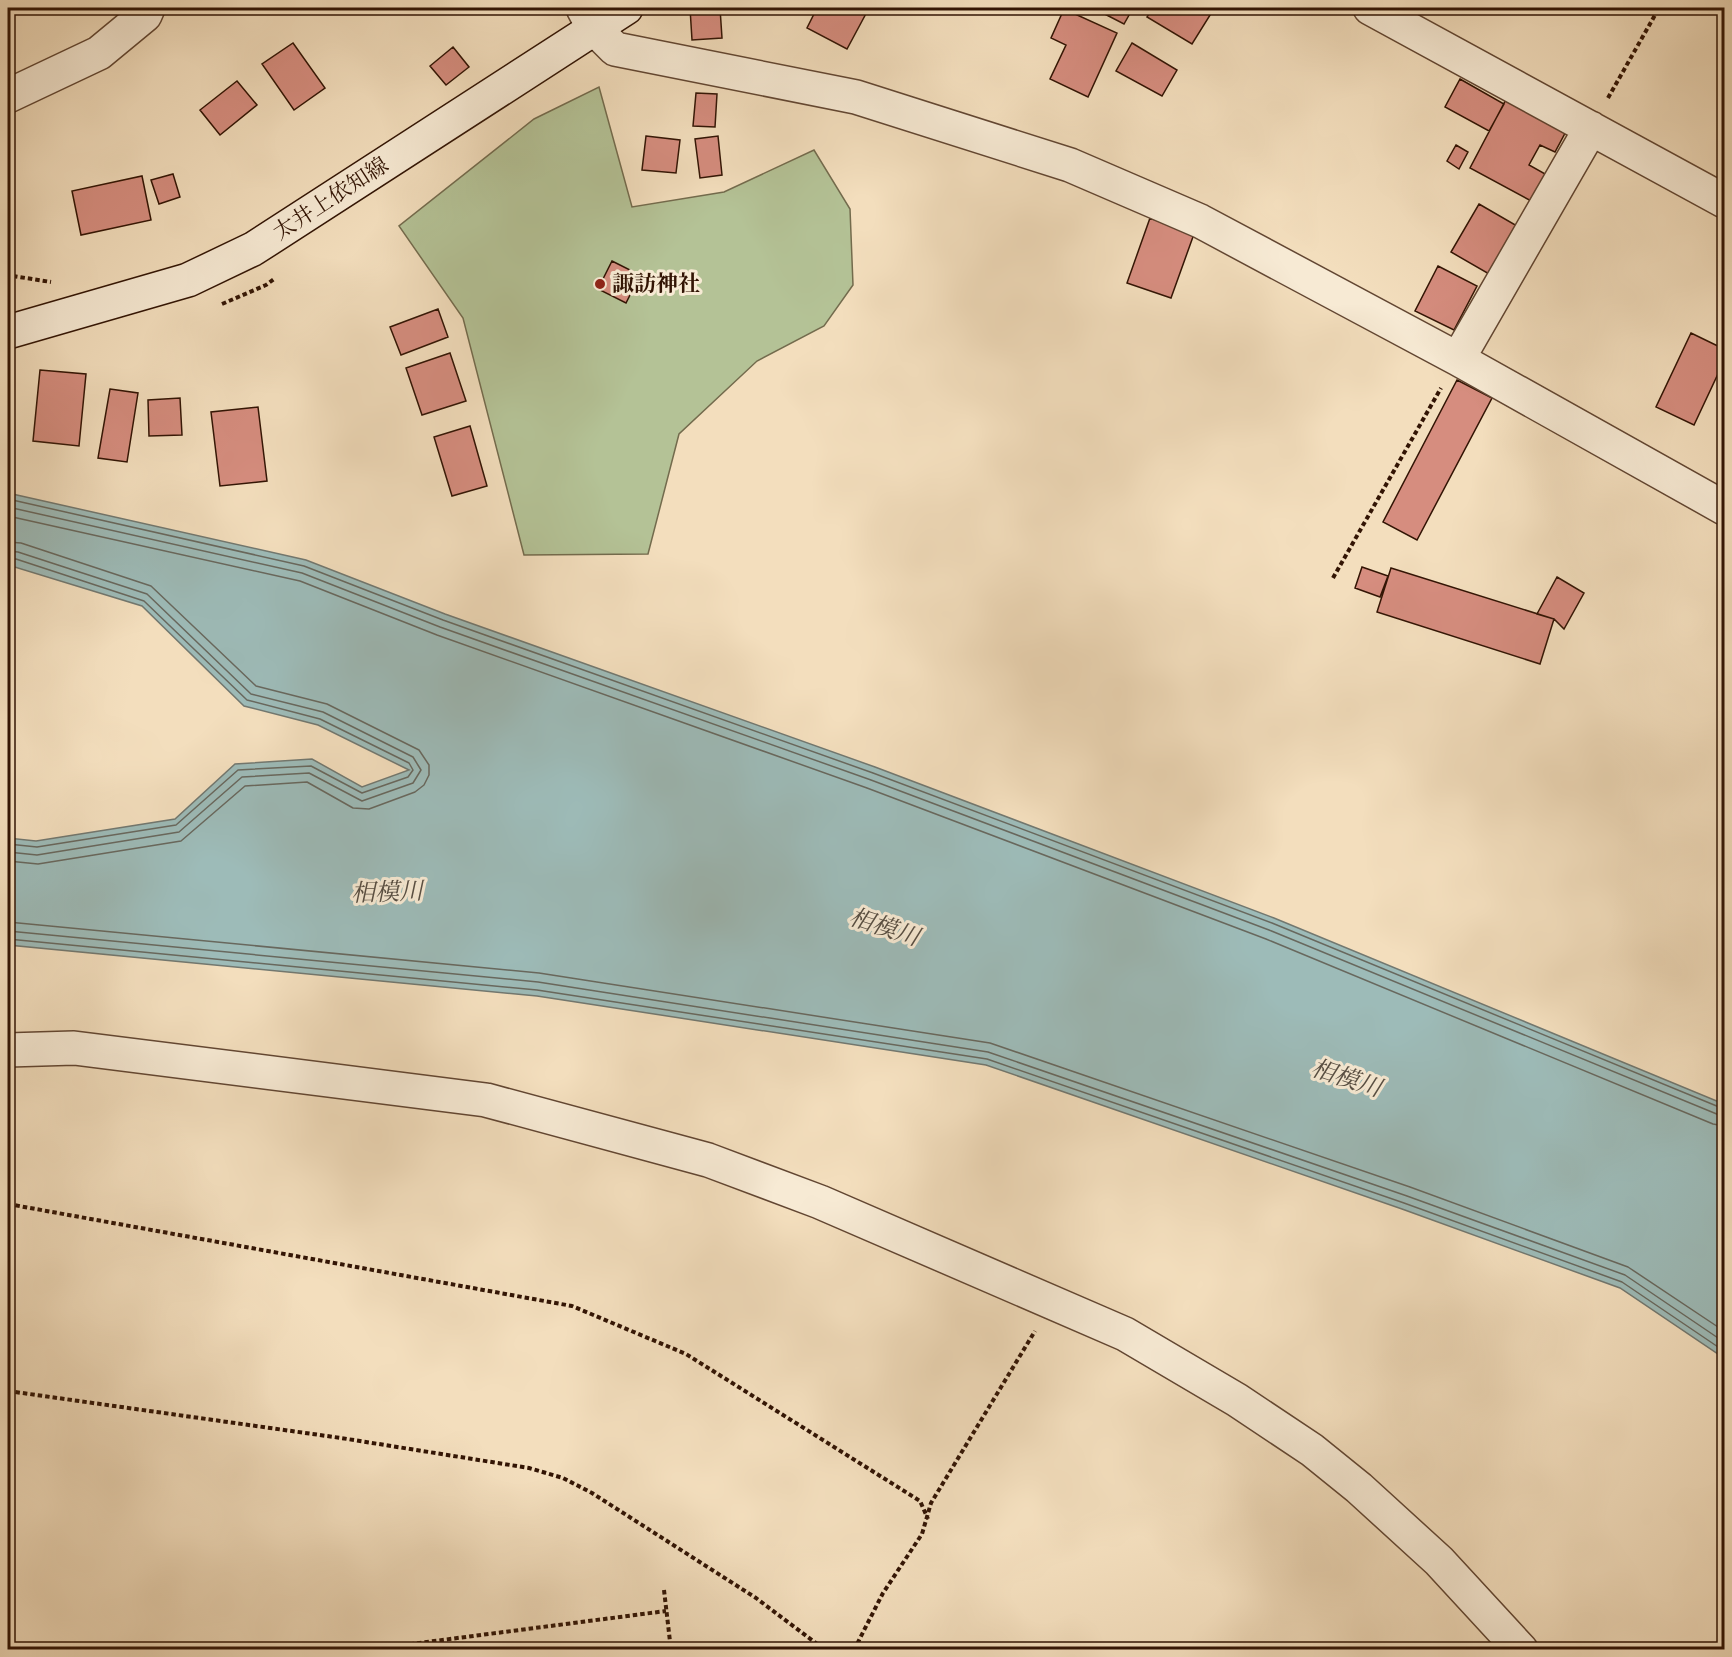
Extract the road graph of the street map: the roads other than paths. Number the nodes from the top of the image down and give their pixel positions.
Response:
1 (148, 8) edge
2 (626, 8) edge
3 (1370, 8) edge
4 (588, 17) edge
5 (8, 96) edge
6 (1591, 128) junction
7 (1725, 201) edge
8 (8, 332) edge
9 (1458, 359) junction
10 (1725, 508) edge
11 (8, 1050) edge
12 (1521, 1650) edge

1 - 5 street
2 - 4 street, 太井上依知線
3 - 6 street
4 - 8 street, 太井上依知線
4 - 9 street
6 - 7 street
6 - 9 street
9 - 10 street
11 - 12 street

